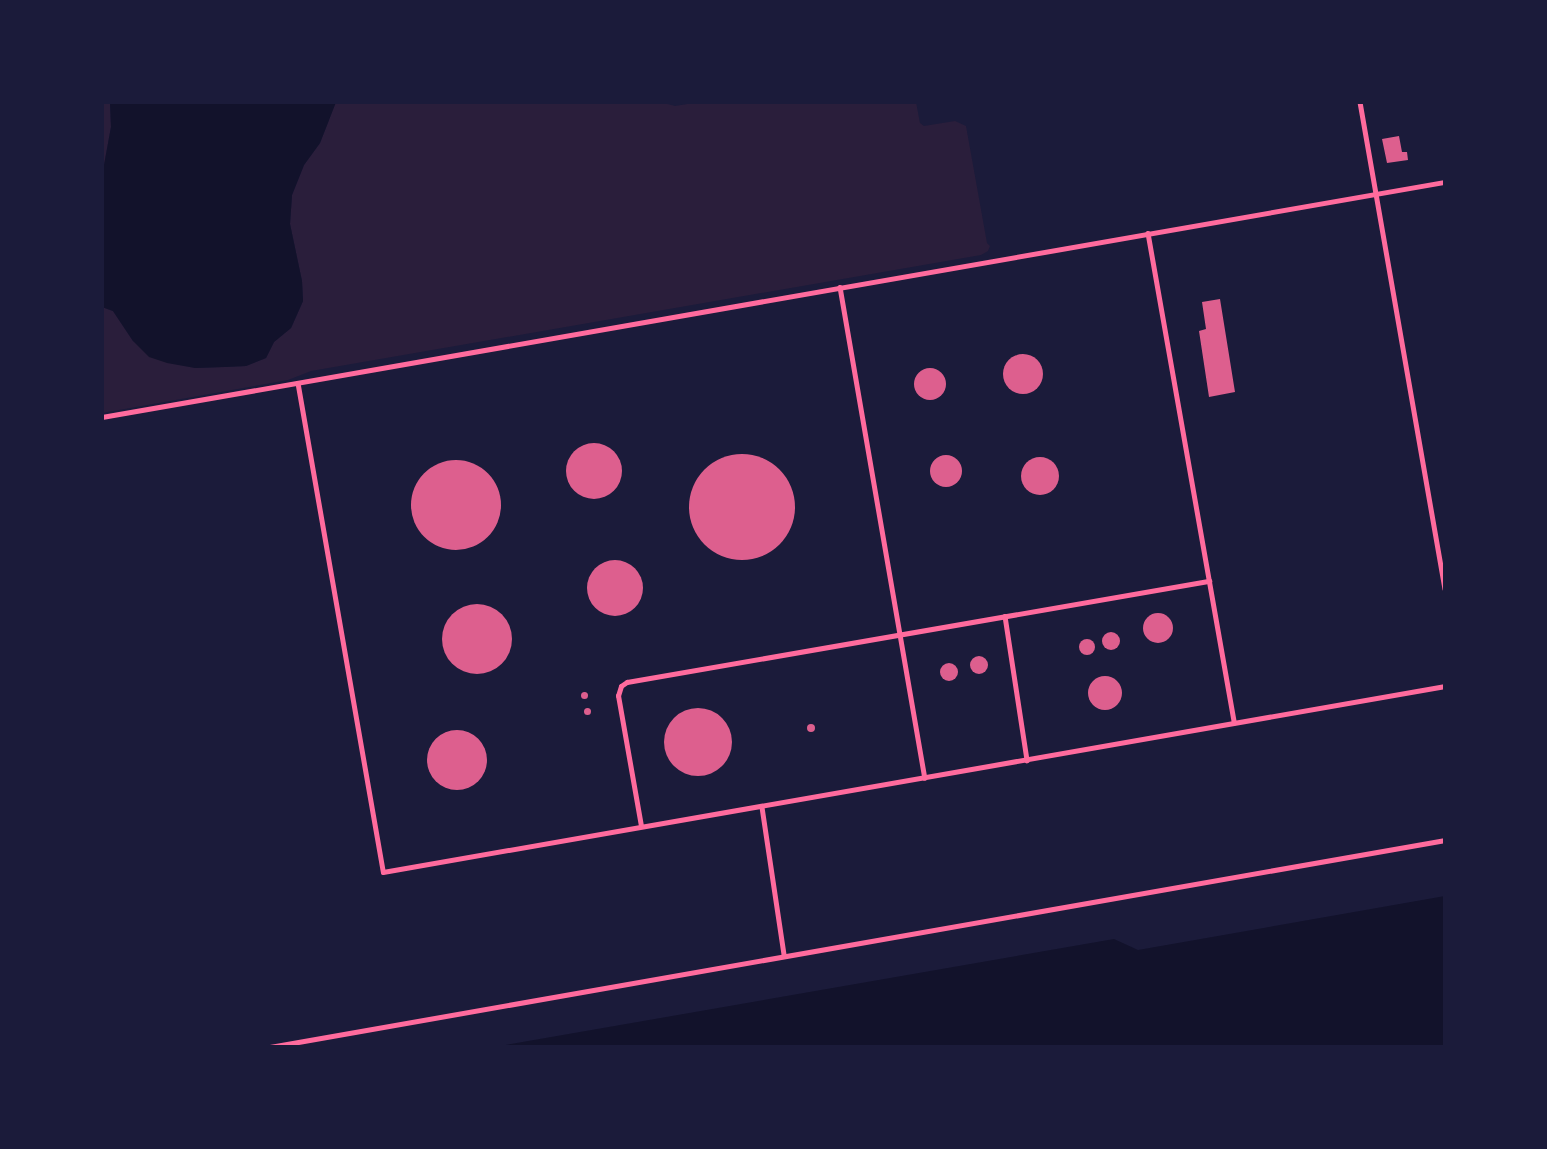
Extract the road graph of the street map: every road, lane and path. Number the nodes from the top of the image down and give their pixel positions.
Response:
1 (1360, 102) edge
2 (1445, 182) edge
3 (1376, 194) junction
4 (1148, 233) junction
5 (840, 287) junction
6 (298, 383) junction
7 (102, 417) edge
8 (1209, 581) junction
9 (1445, 589) edge
10 (1005, 616) junction
11 (902, 634) junction
12 (1445, 686) edge
13 (1234, 723) junction
14 (1027, 760) junction
15 (926, 778) junction
16 (762, 807) junction
17 (641, 826) junction
18 (1445, 840) edge
19 (784, 955) junction
20 (270, 1047) edge

1 - 3 lane
2 - 3 lane
3 - 4 lane
3 - 9 lane
4 - 5 lane
4 - 8 lane
5 - 6 lane
5 - 11 lane
6 - 7 lane
6 - 17 lane
8 - 10 lane
8 - 13 lane
10 - 11 lane
10 - 14 lane
11 - 15 lane
11 - 17 lane
12 - 13 lane
13 - 14 lane
14 - 15 lane
15 - 16 lane
16 - 17 lane
16 - 19 lane
18 - 19 lane
19 - 20 lane

